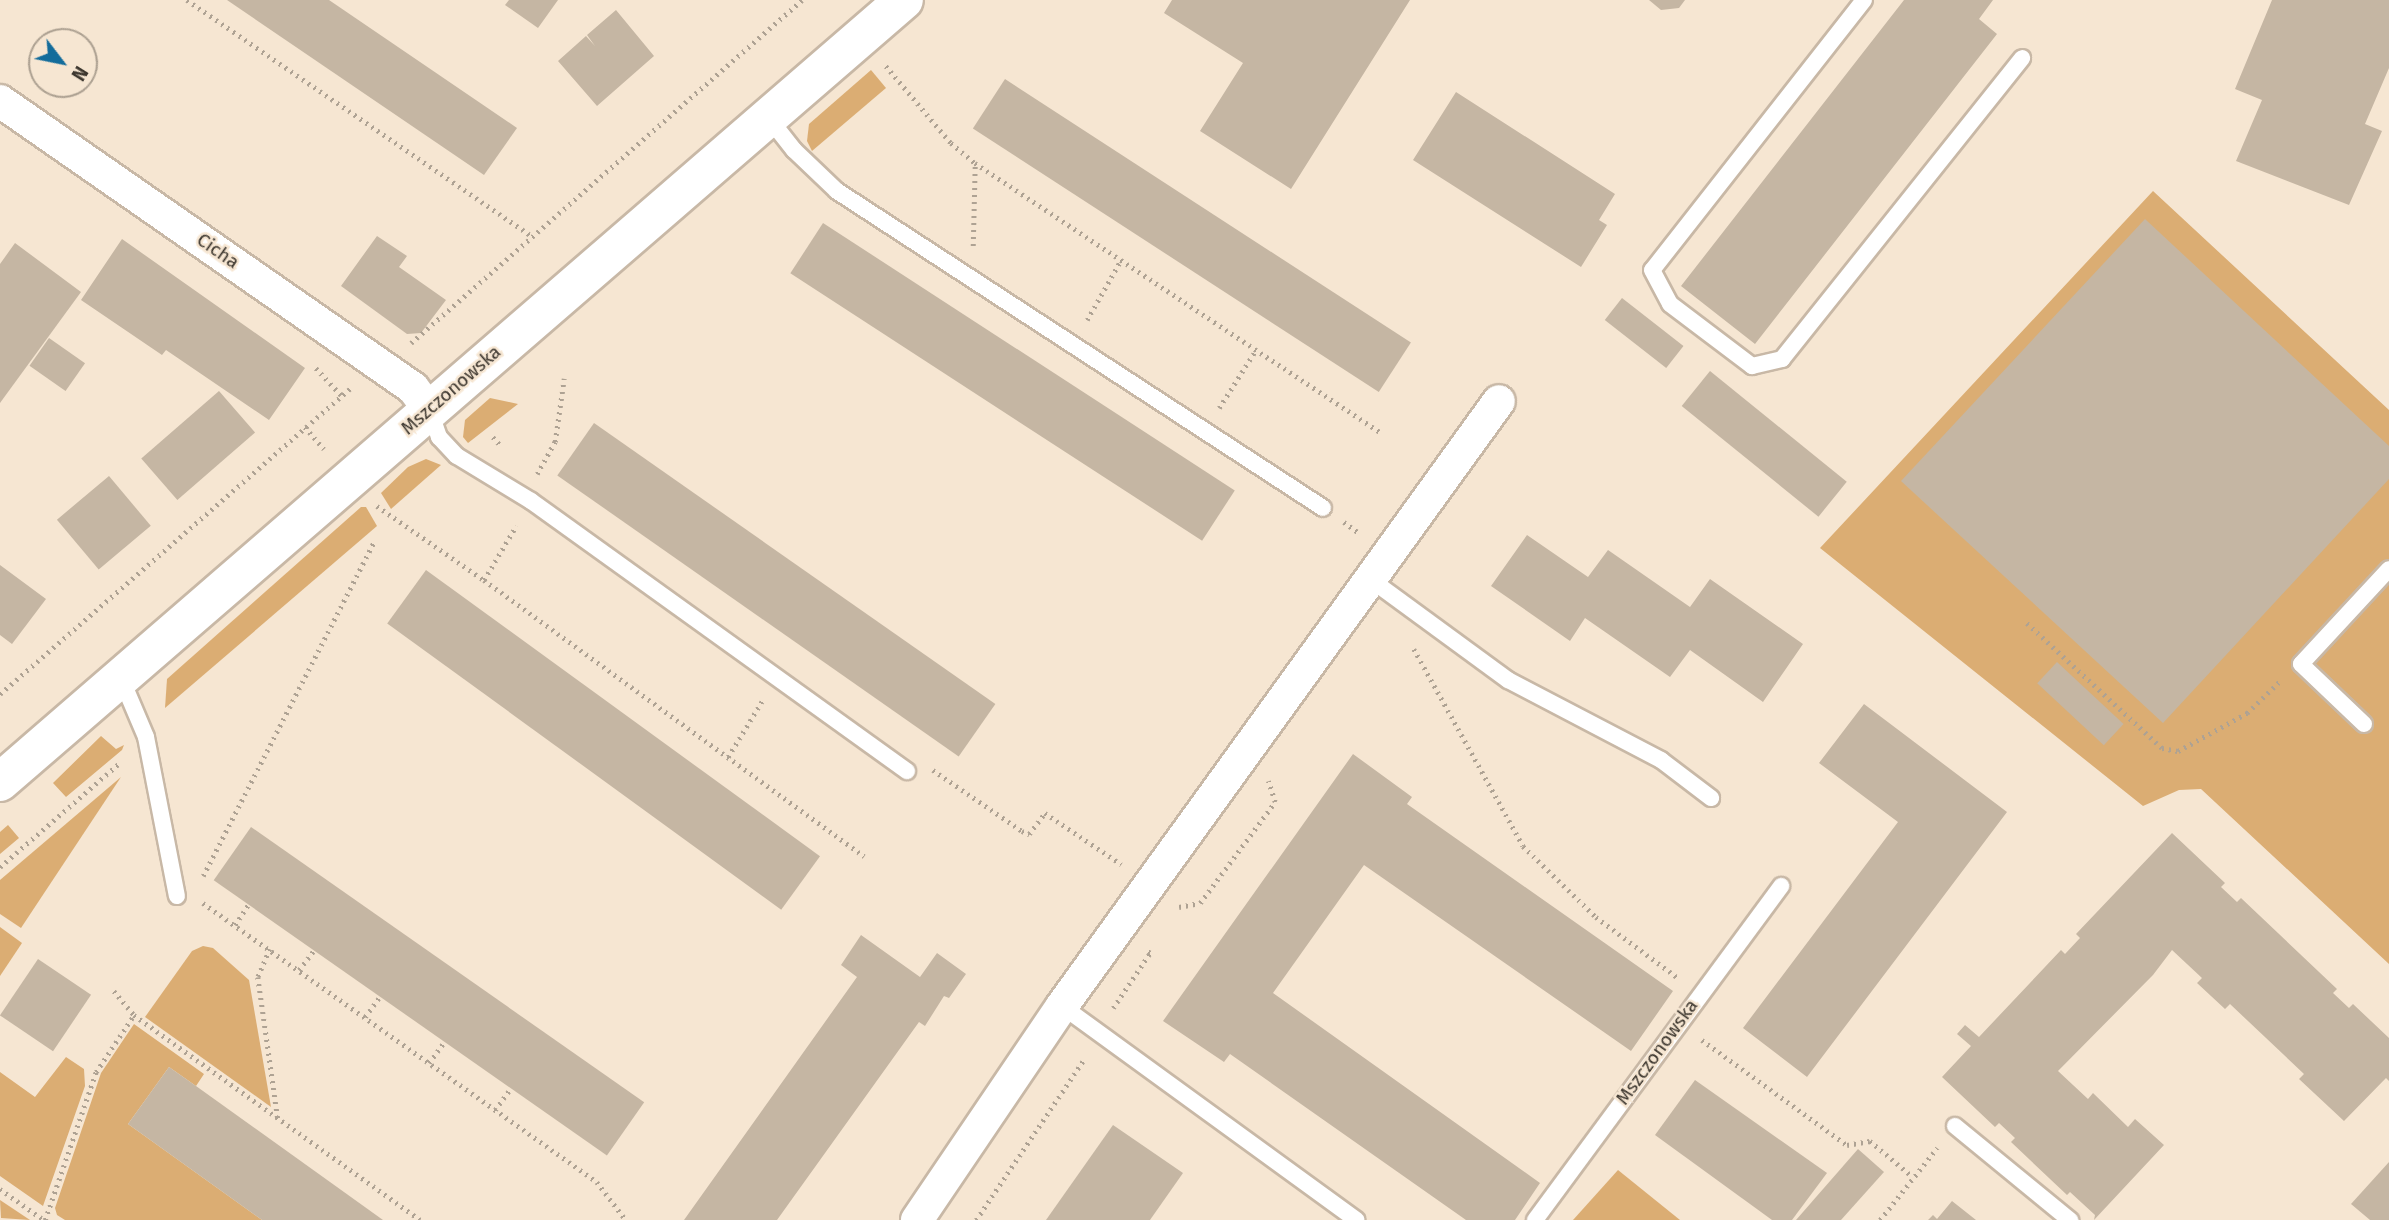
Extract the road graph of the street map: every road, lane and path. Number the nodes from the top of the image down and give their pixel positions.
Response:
1 (187, 0) edge
2 (802, 0) edge
3 (1864, 0) edge
4 (901, 1) edge
5 (2022, 58) dead end
6 (880, 59) dead end
7 (0, 101) edge
8 (768, 117) junction
9 (975, 163) junction
10 (532, 236) junction
11 (1121, 260) junction
12 (963, 277) junction
13 (1072, 345) junction
14 (405, 349) dead end
15 (1256, 350) junction
16 (564, 379) dead end
17 (353, 387) dead end
18 (1499, 401) dead end
19 (429, 409) junction
20 (305, 426) junction
21 (1205, 431) junction
22 (1380, 432) dead end
23 (330, 455) dead end
24 (531, 484) dead end
25 (370, 501) dead end
26 (531, 501) junction
27 (1324, 508) joint
28 (375, 540) dead end
29 (2389, 569) edge
30 (1383, 576) junction
31 (484, 580) junction
32 (2027, 623) dead end
33 (2301, 664) junction
34 (121, 678) junction
35 (775, 678) junction
36 (0, 694) edge
37 (2364, 723) dead end
38 (146, 737) junction
39 (728, 757) junction
40 (1264, 768) dead end
41 (907, 771) dead end
42 (0, 782) edge
43 (1711, 798) dead end
44 (864, 856) dead end
45 (0, 867) edge
46 (202, 879) dead end
47 (1782, 886) dead end
48 (177, 896) dead end
49 (200, 901) dead end
50 (248, 905) dead end
51 (1168, 909) dead end
52 (235, 925) junction
53 (1136, 942) dead end
54 (270, 949) junction
55 (314, 950) dead end
56 (299, 970) junction
57 (1680, 982) dead end
58 (114, 991) dead end
59 (380, 996) dead end
60 (1062, 1006) junction
61 (134, 1016) junction
62 (365, 1017) junction
63 (1678, 1022) junction
64 (1097, 1031) junction
65 (445, 1041) dead end
66 (429, 1063) junction
67 (511, 1088) dead end
68 (495, 1110) junction
69 (278, 1119) junction
70 (1955, 1126) joint
71 (1913, 1177) junction
72 (0, 1189) edge
73 (45, 1220) edge
74 (420, 1220) edge
75 (626, 1220) edge
76 (916, 1220) edge
77 (976, 1220) edge
78 (1357, 1220) edge
79 (1535, 1220) edge
80 (1880, 1220) edge
81 (2070, 1220) edge

1 - 10 path
2 - 10 path
3 - 5 lane
4 - 8 street, Mszczonowska
6 - 9 path
7 - 19 street, Cicha
8 - 12 lane
8 - 19 street, Mszczonowska
9 - 11 path
9 - 12 path
10 - 14 path
11 - 13 path
11 - 15 path
12 - 13 lane
13 - 21 lane
15 - 21 path
15 - 22 path
16 - 24 path
17 - 20 path
18 - 30 street
19 - 26 lane
19 - 34 street, Mszczonowska
20 - 23 path
20 - 36 path
21 - 27 lane
25 - 31 path
26 - 31 path
26 - 35 lane
27 - 30 path
28 - 46 path
29 - 33 lane
30 - 43 lane
30 - 57 path
30 - 60 street
31 - 39 path
32 - 33 path
33 - 37 lane
34 - 38 lane
34 - 42 street, Mszczonowska
35 - 39 path
35 - 41 lane
38 - 45 path
38 - 48 lane
39 - 44 path
40 - 51 path
47 - 63 lane, Mszczonowska
49 - 52 path
50 - 52 path
52 - 54 path
53 - 64 path
54 - 56 path
54 - 69 path
55 - 56 path
56 - 62 path
58 - 61 path
59 - 62 path
60 - 64 lane
60 - 76 street
61 - 69 path
61 - 73 path
62 - 66 path
63 - 71 path
63 - 79 lane, Mszczonowska
64 - 77 path
64 - 78 lane
65 - 66 path
66 - 68 path
67 - 68 path
68 - 75 path
69 - 74 path
70 - 71 path
70 - 81 lane
71 - 80 path
72 - 73 path

